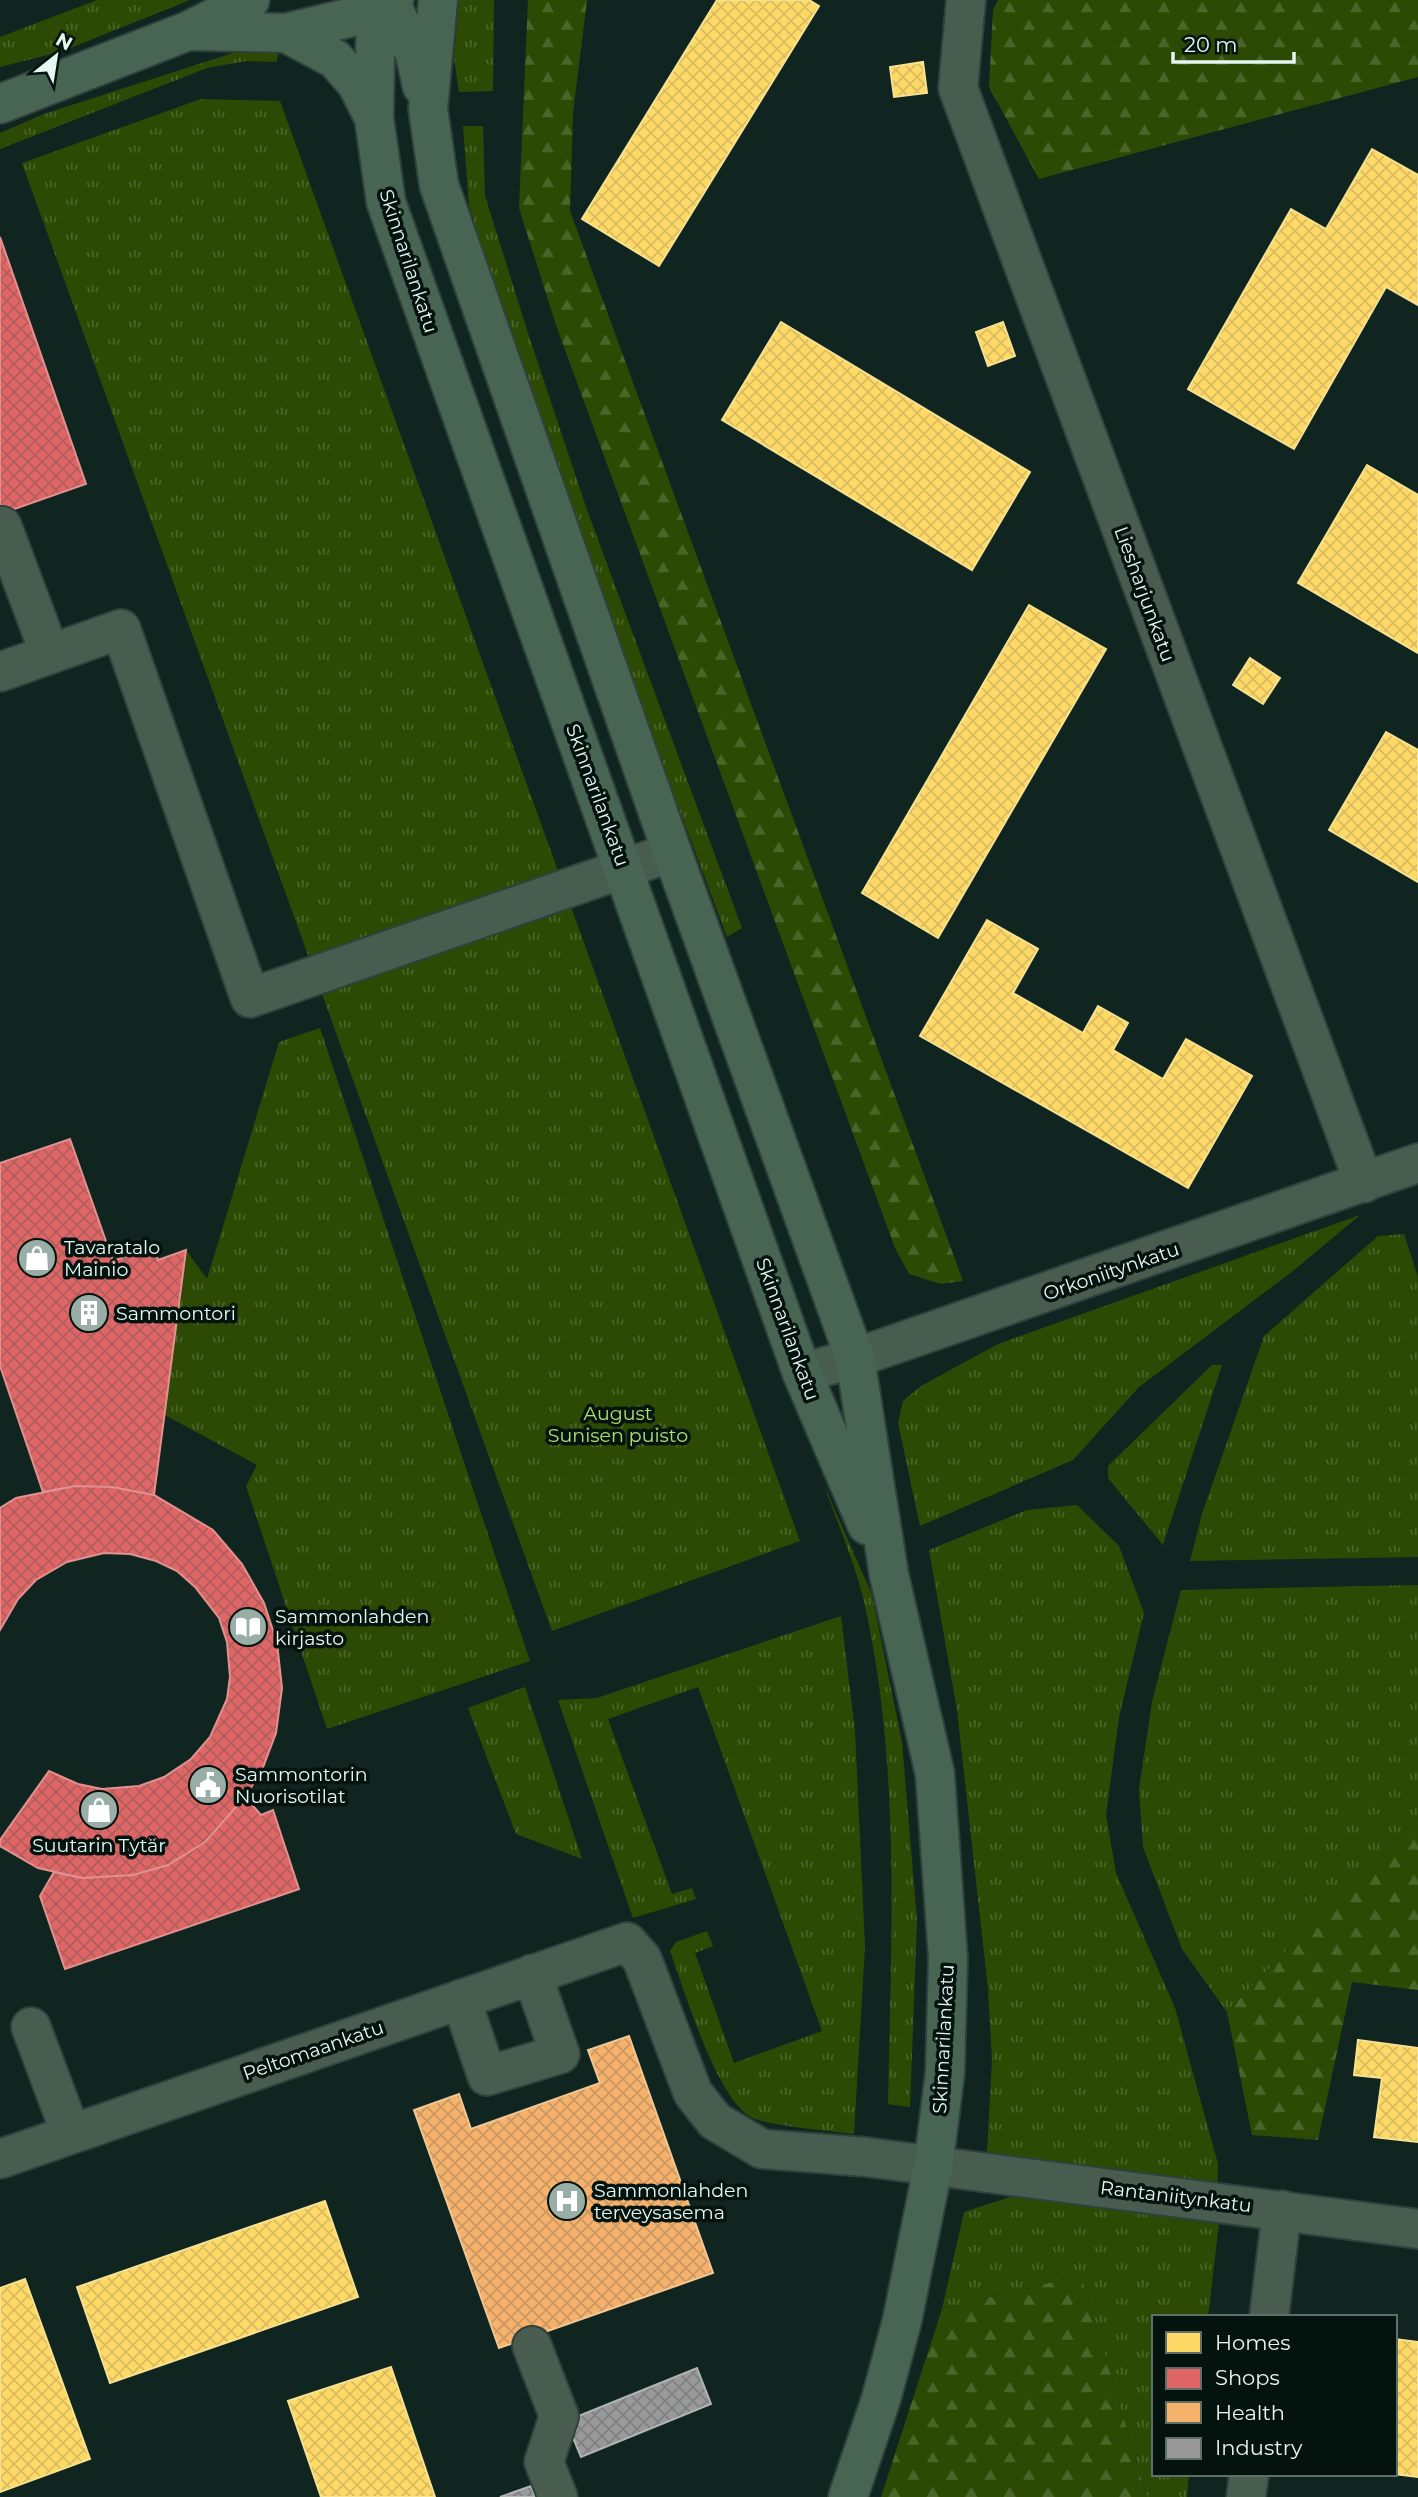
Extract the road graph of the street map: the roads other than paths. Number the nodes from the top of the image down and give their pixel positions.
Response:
1 (250, 0) edge
2 (438, 0) edge
3 (966, 0) edge
4 (385, 2) edge
5 (188, 32) junction
6 (286, 33) junction
7 (0, 104) edge
8 (428, 109) junction
9 (374, 118) junction
10 (2, 526) dead end
11 (50, 654) junction
12 (0, 672) edge
13 (672, 852) junction
14 (624, 868) junction
15 (1418, 1163) edge
16 (1364, 1183) junction
17 (855, 1358) junction
18 (802, 1373) junction
19 (889, 1575) junction
20 (626, 1941) joint
21 (532, 1974) junction
22 (461, 1999) junction
23 (32, 2027) dead end
24 (71, 2134) junction
25 (0, 2159) edge
26 (933, 2167) junction
27 (1282, 2210) junction
28 (1418, 2229) edge
29 (1269, 2315) edge
30 (532, 2346) dead end
31 (1249, 2476) edge
32 (558, 2497) edge
33 (848, 2497) edge
34 (1246, 2497) edge

1 - 5 main road
2 - 8 main road, Skinnarilankatu
3 - 16 street, Liesharjunkatu
4 - 6 main road
4 - 8 main road
4 - 9 main road, Skinnarilankatu
5 - 6 main road
5 - 7 main road
6 - 9 main road
8 - 13 main road, Skinnarilankatu
9 - 14 main road, Skinnarilankatu
10 - 11 street
11 - 12 street
11 - 14 street
13 - 14 street
13 - 17 main road, Skinnarilankatu
14 - 18 main road, Skinnarilankatu
15 - 16 street, Orkoniitynkatu
16 - 17 street, Orkoniitynkatu
17 - 18 street, Orkoniitynkatu
17 - 19 main road, Skinnarilankatu
18 - 19 main road, Skinnarilankatu
19 - 26 main road, Skinnarilankatu
20 - 21 street, Peltomaankatu
20 - 26 street, Rantaniitynkatu
21 - 22 street, Peltomaankatu
21 - 22 street
22 - 24 street, Peltomaankatu
23 - 24 street
24 - 25 street, Peltomaankatu
26 - 27 street, Rantaniitynkatu
26 - 33 main road, Skinnarilankatu
27 - 28 street, Rantaniitynkatu
27 - 29 street
30 - 32 street
31 - 34 street

